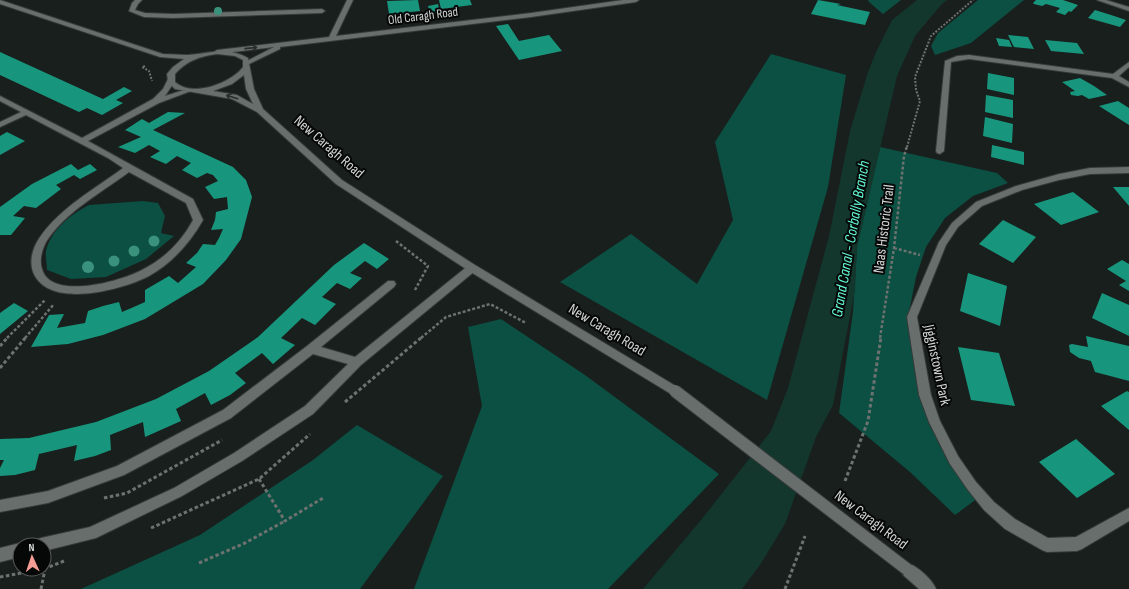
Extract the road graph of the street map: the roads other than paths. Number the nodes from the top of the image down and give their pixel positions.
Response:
1 (139, 0) edge
2 (350, 0) edge
3 (636, 0) edge
4 (1100, 0) edge
5 (0, 2) edge
6 (1129, 9) edge
7 (322, 11) dead end
8 (332, 38) junction
9 (285, 45) junction
10 (216, 52) junction
11 (201, 55) junction
12 (172, 56) junction
13 (1129, 64) edge
14 (247, 66) junction
15 (1114, 76) junction
16 (171, 78) junction
17 (1129, 85) edge
18 (187, 91) junction
19 (202, 91) junction
20 (0, 98) edge
21 (156, 101) junction
22 (260, 110) junction
23 (26, 112) junction
24 (0, 125) edge
25 (82, 141) junction
26 (940, 151) dead end
27 (129, 168) junction
28 (1129, 170) edge
29 (472, 268) junction
30 (391, 284) dead end
31 (311, 349) junction
32 (357, 362) junction
33 (0, 506) edge
34 (1129, 514) edge
35 (52, 542) edge
36 (12, 552) edge
37 (0, 555) edge
38 (929, 589) edge

1 - 7 street
2 - 8 street
3 - 8 street, Old Caragh Road
4 - 6 street
5 - 12 street
8 - 9 street, Old Caragh Road
10 -> 9 street, Old Caragh Road
9 - 14 street, Old Caragh Road
10 - 11 street
10 - 14 street
11 - 12 street
11 - 16 street
12 - 16 street
13 - 15 street
14 - 19 street, Old Caragh Road
14 - 22 street, New Caragh Road
15 - 17 street
15 - 26 street
16 - 18 street
16 - 21 street
18 - 19 street
18 - 21 street
22 -> 19 street, New Caragh Road
20 - 23 street
21 - 25 street
22 - 29 street, New Caragh Road
23 - 24 street
23 - 25 street
25 - 27 street
27 - 27 street
28 - 34 street, Jigginstown Park
29 - 32 street
29 - 38 street, New Caragh Road, bridge
30 - 31 street
31 - 32 street
31 - 33 street
32 - 35 street
36 - 37 street

